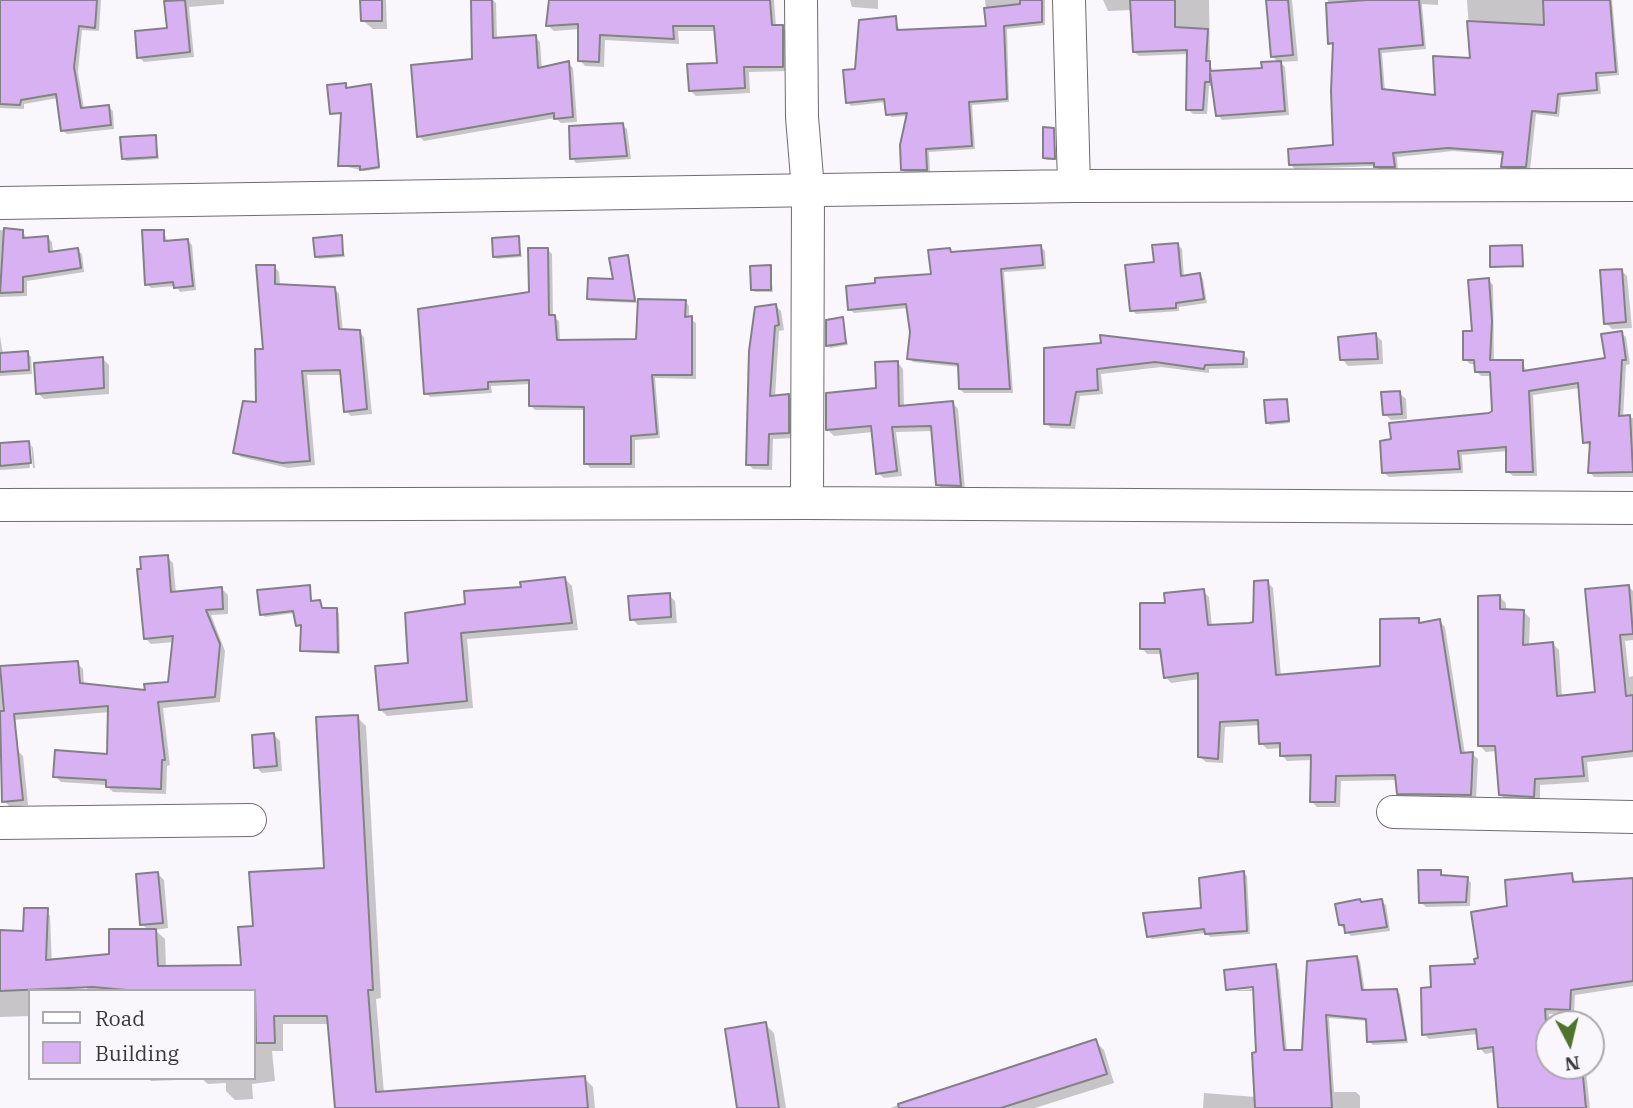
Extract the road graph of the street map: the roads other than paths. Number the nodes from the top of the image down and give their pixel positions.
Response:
1 (802, 0) edge
2 (1069, 0) edge
3 (1633, 185) edge
4 (1074, 187) junction
5 (808, 190) junction
6 (0, 203) edge
7 (807, 503) junction
8 (0, 505) edge
9 (1633, 508) edge
10 (1393, 812) dead end
11 (1633, 817) edge
12 (250, 820) dead end
13 (0, 823) edge

1 - 5 street
2 - 4 street
3 - 4 street
4 - 5 street
5 - 6 street
5 - 7 street
7 - 8 street
7 - 9 street
10 - 11 street
12 - 13 street

